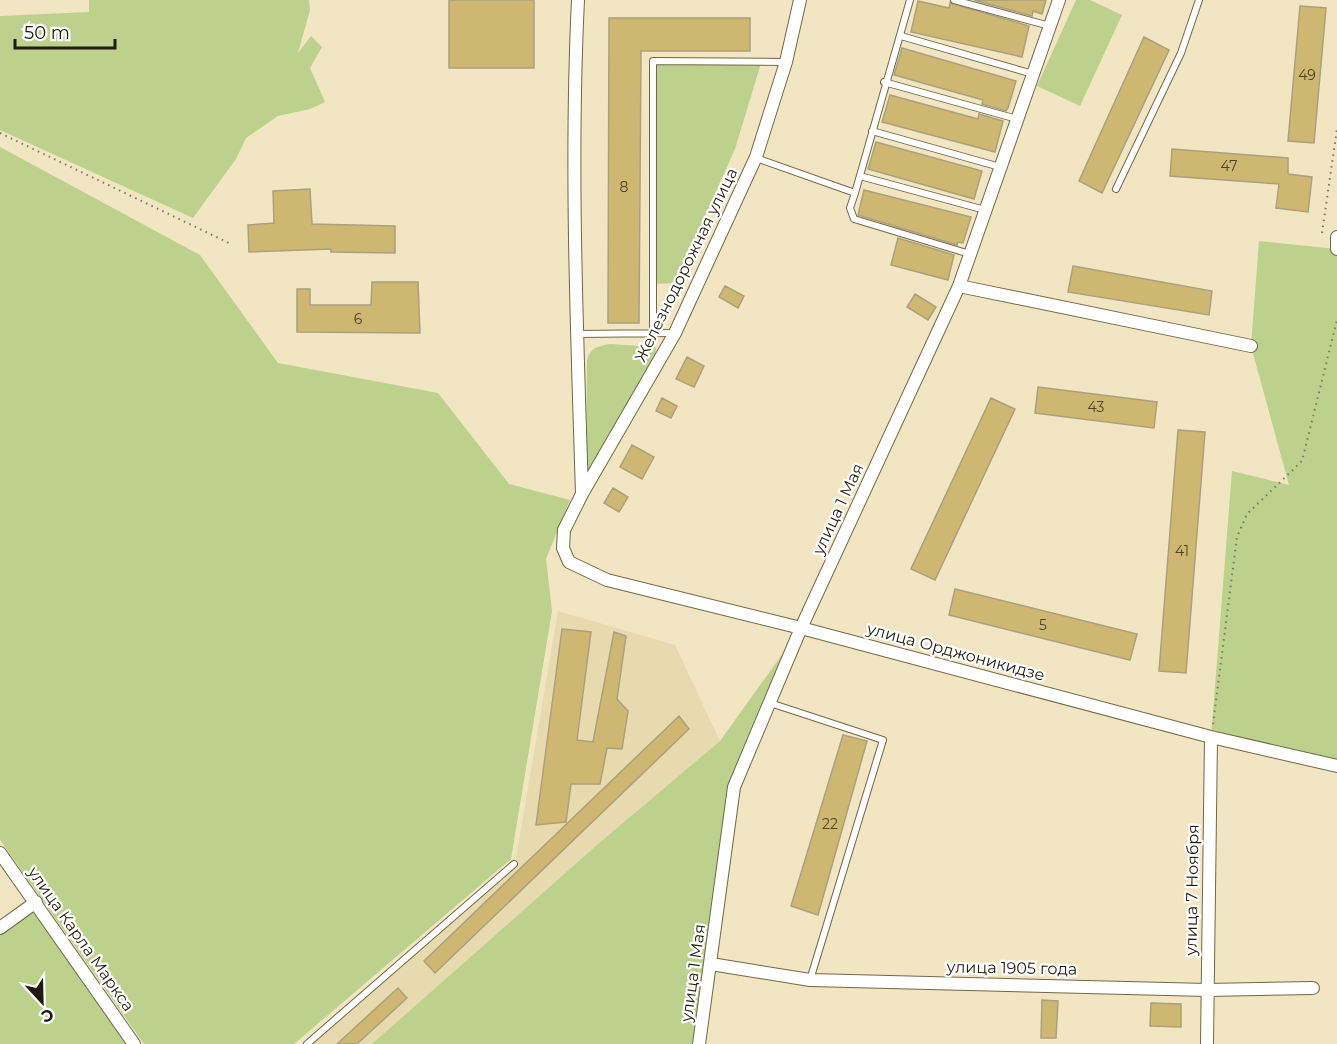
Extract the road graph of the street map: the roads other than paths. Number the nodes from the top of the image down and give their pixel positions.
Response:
1 (578, 0) edge
2 (800, 0) edge
3 (910, 0) edge
4 (954, 0) edge
5 (1059, 0) edge
6 (1199, 0) edge
7 (1050, 26) junction
8 (901, 36) junction
9 (786, 62) junction
10 (1034, 74) junction
11 (884, 82) junction
12 (1018, 119) junction
13 (872, 131) junction
14 (756, 157) junction
15 (1001, 167) junction
16 (860, 176) junction
17 (1116, 189) dead end
18 (855, 193) junction
19 (986, 210) junction
20 (971, 254) junction
21 (959, 286) junction
22 (675, 333) junction
23 (576, 334) junction
24 (653, 335) junction
25 (1251, 346) dead end
26 (582, 494) junction
27 (569, 562) joint
28 (801, 628) junction
29 (770, 703) junction
30 (1211, 737) junction
31 (1337, 766) edge
32 (0, 853) edge
33 (514, 864) dead end
34 (36, 902) junction
35 (0, 928) edge
36 (711, 964) junction
37 (810, 980) junction
38 (1313, 988) dead end
39 (1207, 990) junction
40 (134, 1044) edge
41 (307, 1044) edge
42 (699, 1044) edge
43 (1207, 1044) edge

1 - 23 street
2 - 9 street, Железнодорожная улица
3 - 8 lane
4 - 7 lane
5 - 7 street, улица 1 Мая
6 - 17 lane
7 - 10 street, улица 1 Мая
8 - 10 lane
8 - 11 lane
9 - 14 street, Железнодорожная улица
9 - 24 lane
10 - 12 street, улица 1 Мая
11 - 12 lane
11 - 13 lane
12 - 15 street, улица 1 Мая
13 - 15 lane
13 - 16 lane
14 - 18 lane
14 - 22 street, Железнодорожная улица
15 - 19 street, улица 1 Мая
16 - 18 lane
16 - 19 lane
18 - 20 lane
19 - 20 street, улица 1 Мая
20 - 21 street, улица 1 Мая
21 - 25 street
21 - 28 street, улица 1 Мая
22 - 24 lane
22 - 26 street, Железнодорожная улица
23 - 24 lane
23 - 26 street
26 - 27 street, Железнодорожная улица
27 - 28 street, улица Орджоникидзе
28 - 29 street, улица 1 Мая
28 - 30 street, улица Орджоникидзе
29 - 36 street, улица 1 Мая
29 - 37 lane
30 - 31 street, улица Орджоникидзе
30 - 39 street, улица 7 Ноября
32 - 34 street, улица Карла Маркса
33 - 41 lane
34 - 35 street
34 - 40 street, улица Карла Маркса
36 - 37 street, улица 1905 года
36 - 42 street, улица 1 Мая
37 - 39 street, улица 1905 года
38 - 39 street, улица 1905 года
39 - 43 street, улица 7 Ноября

